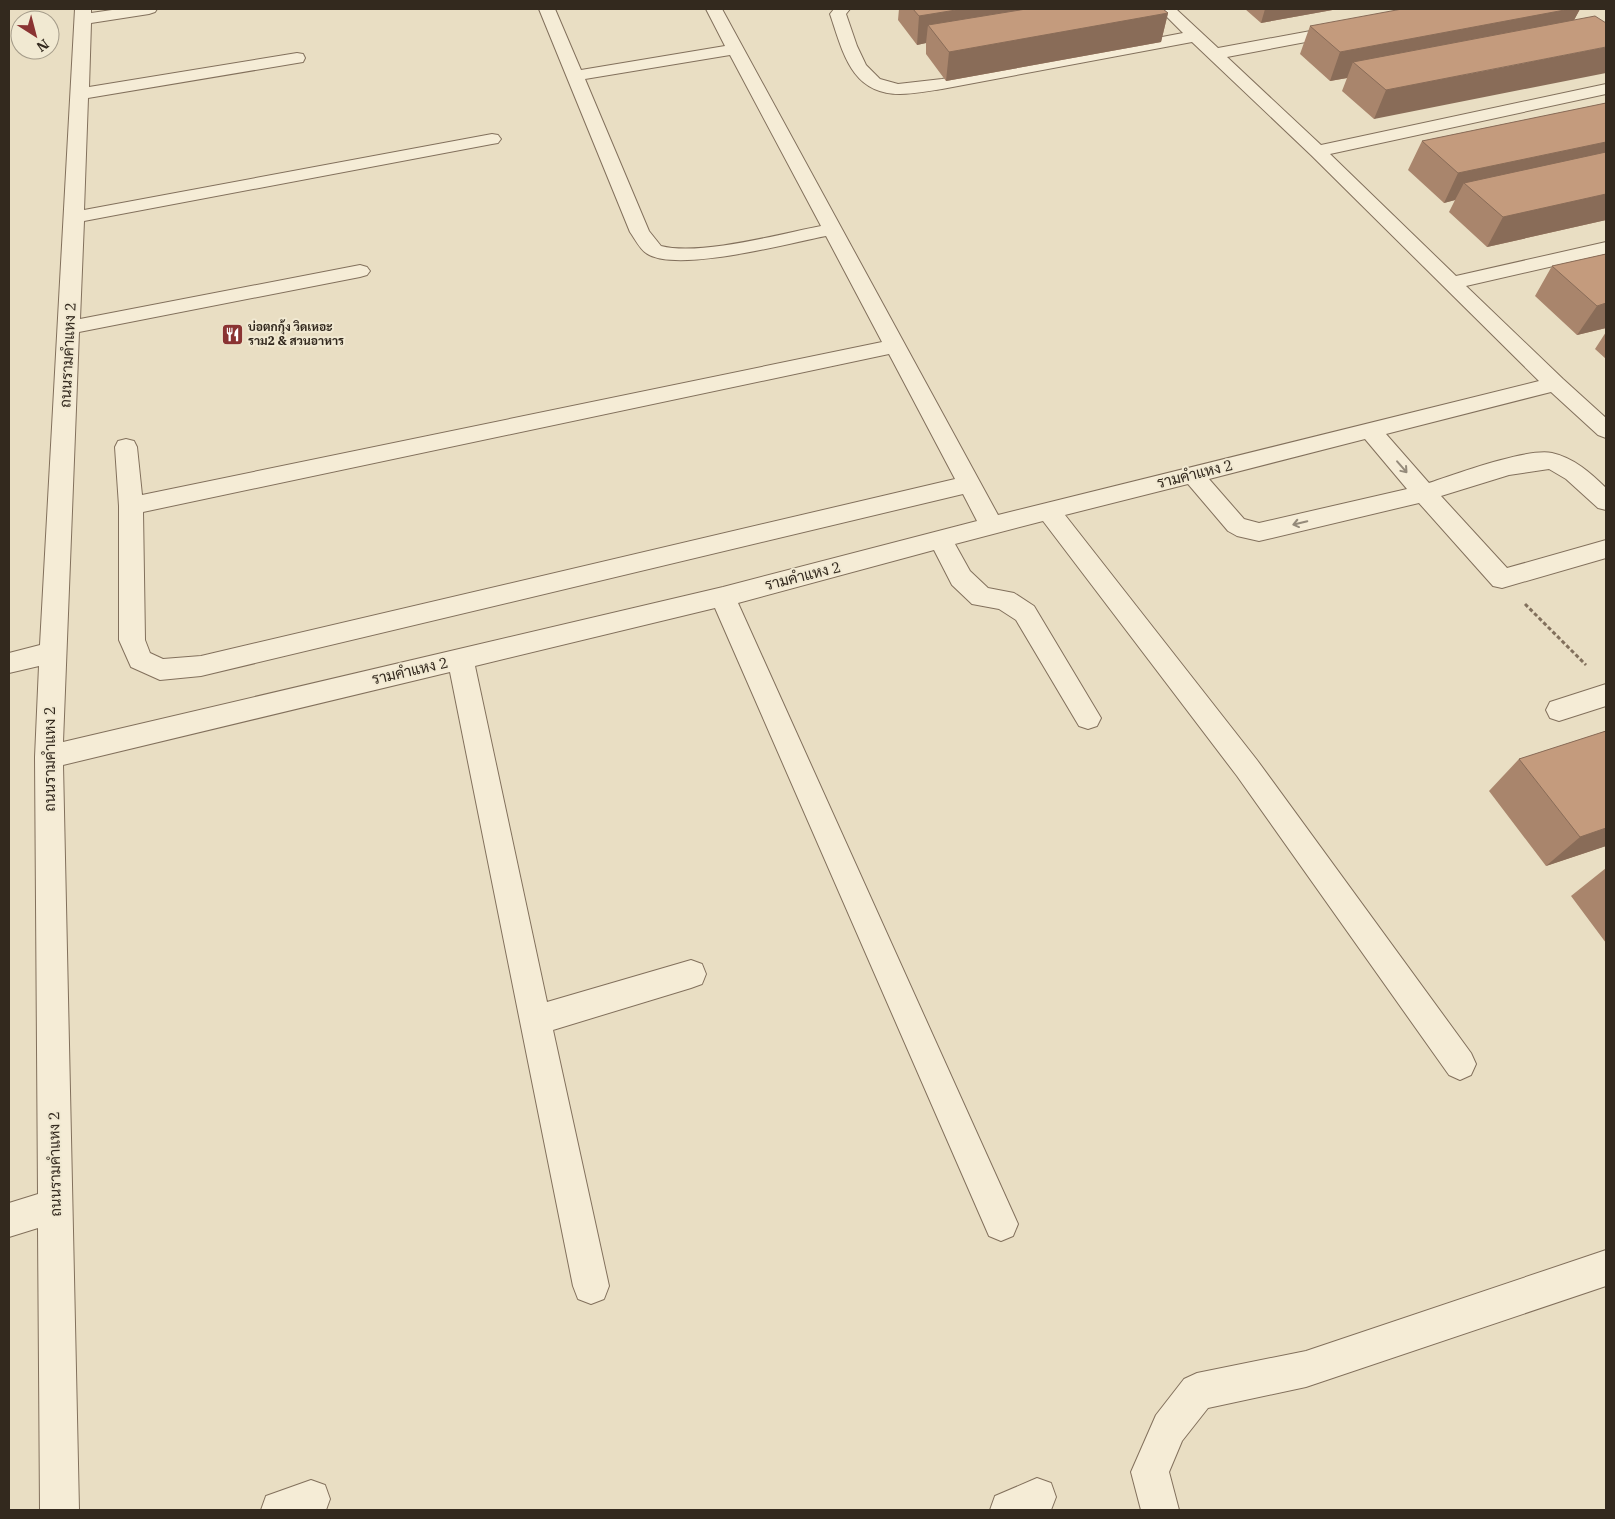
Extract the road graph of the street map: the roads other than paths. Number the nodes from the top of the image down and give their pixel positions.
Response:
1 (149, 9) edge
2 (546, 9) edge
3 (714, 9) edge
4 (842, 9) edge
5 (1167, 9) edge
6 (83, 14) edge
7 (1360, 27) edge
8 (1195, 36) junction
9 (736, 50) junction
10 (1214, 54) junction
11 (297, 58) dead end
12 (575, 76) junction
13 (1606, 89) edge
14 (79, 94) junction
15 (492, 140) dead end
16 (1317, 151) junction
17 (76, 217) junction
18 (833, 229) junction
19 (1606, 248) edge
20 (360, 271) dead end
21 (1451, 283) junction
22 (70, 326) junction
23 (896, 346) junction
24 (1556, 384) junction
25 (1606, 430) edge
26 (1370, 431) junction
27 (126, 447) dead end
28 (1193, 475) junction
29 (970, 484) junction
30 (1424, 493) junction
31 (1606, 502) edge
32 (131, 506) junction
33 (1048, 511) junction
34 (992, 526) junction
35 (941, 541) junction
36 (1606, 549) edge
37 (723, 597) junction
38 (52, 653) junction
39 (460, 659) junction
40 (9, 663) edge
41 (1606, 694) edge
42 (1559, 710) dead end
43 (1088, 718) dead end
44 (49, 757) junction
45 (691, 974) dead end
46 (536, 1020) junction
47 (1460, 1064) dead end
48 (55, 1206) junction
49 (9, 1220) edge
50 (1001, 1224) dead end
51 (1606, 1268) edge
52 (591, 1286) dead end
53 (60, 1510) edge
54 (1160, 1510) edge

1 - 6 street
2 - 12 street
3 - 9 street
4 - 8 street
5 - 8 street
6 - 14 street, ถนนรามคำแหง 2
7 - 10 street
8 - 10 street
9 - 12 street
9 - 18 street
10 - 16 street
11 - 14 street
12 - 18 street
13 - 16 street
14 - 17 street, ถนนรามคำแหง 2
15 - 17 street
16 - 21 street
17 - 22 street, ถนนรามคำแหง 2
18 - 23 street
19 - 21 street
20 - 22 street
21 - 24 street
22 - 38 street, ถนนรามคำแหง 2
23 - 29 street
23 - 32 street
24 - 25 street
24 - 26 street, รามคำแหง 2
26 - 28 street, รามคำแหง 2
26 -> 30 street
27 - 32 street
30 -> 28 street
28 - 33 street, รามคำแหง 2
29 - 32 street
29 - 34 street
30 - 31 street
30 - 36 street
33 - 34 street, รามคำแหง 2
33 - 47 street
34 - 35 street, รามคำแหง 2
35 - 37 street, รามคำแหง 2
35 - 43 street
37 - 39 street, รามคำแหง 2
37 - 50 street
38 - 40 street
38 - 44 street, ถนนรามคำแหง 2
39 - 44 street, รามคำแหง 2
39 - 46 street
41 - 42 street
44 - 48 street, ถนนรามคำแหง 2
45 - 46 street
46 - 52 street
48 - 49 street
48 - 53 street, ถนนรามคำแหง 2
51 - 54 street

